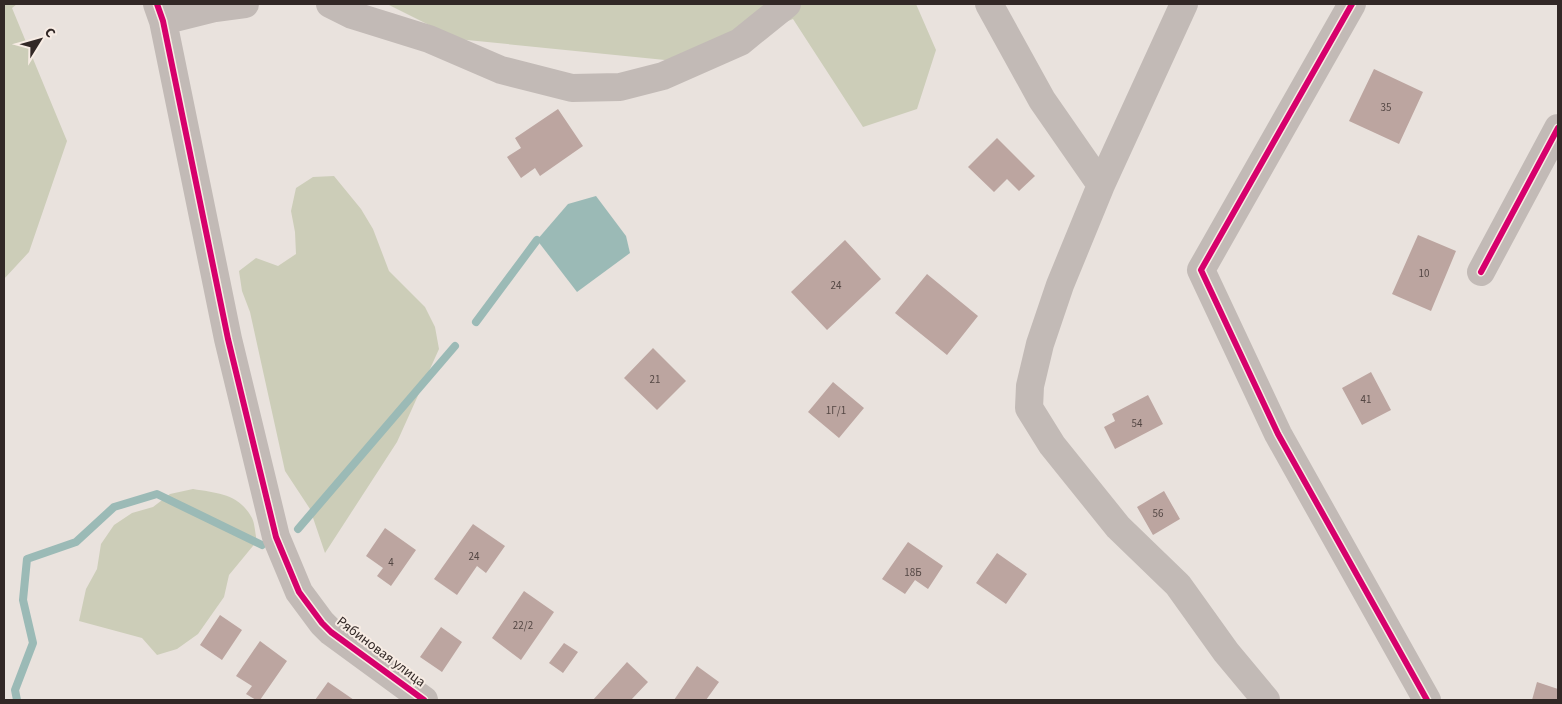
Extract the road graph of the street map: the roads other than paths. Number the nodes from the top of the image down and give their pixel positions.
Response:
1 (244, 4) edge
2 (330, 4) edge
3 (787, 4) edge
4 (989, 4) edge
5 (1184, 4) edge
6 (1352, 4) edge
7 (160, 12) edge
8 (1558, 128) edge
9 (1101, 185) junction
10 (1481, 272) dead end
11 (424, 700) edge
12 (1266, 700) edge
13 (1427, 700) edge

1 - 7 street
2 - 3 street
4 - 9 street
5 - 9 street
6 - 13 street
7 - 11 street, Рябиновая улица
8 - 10 street
9 - 12 street

